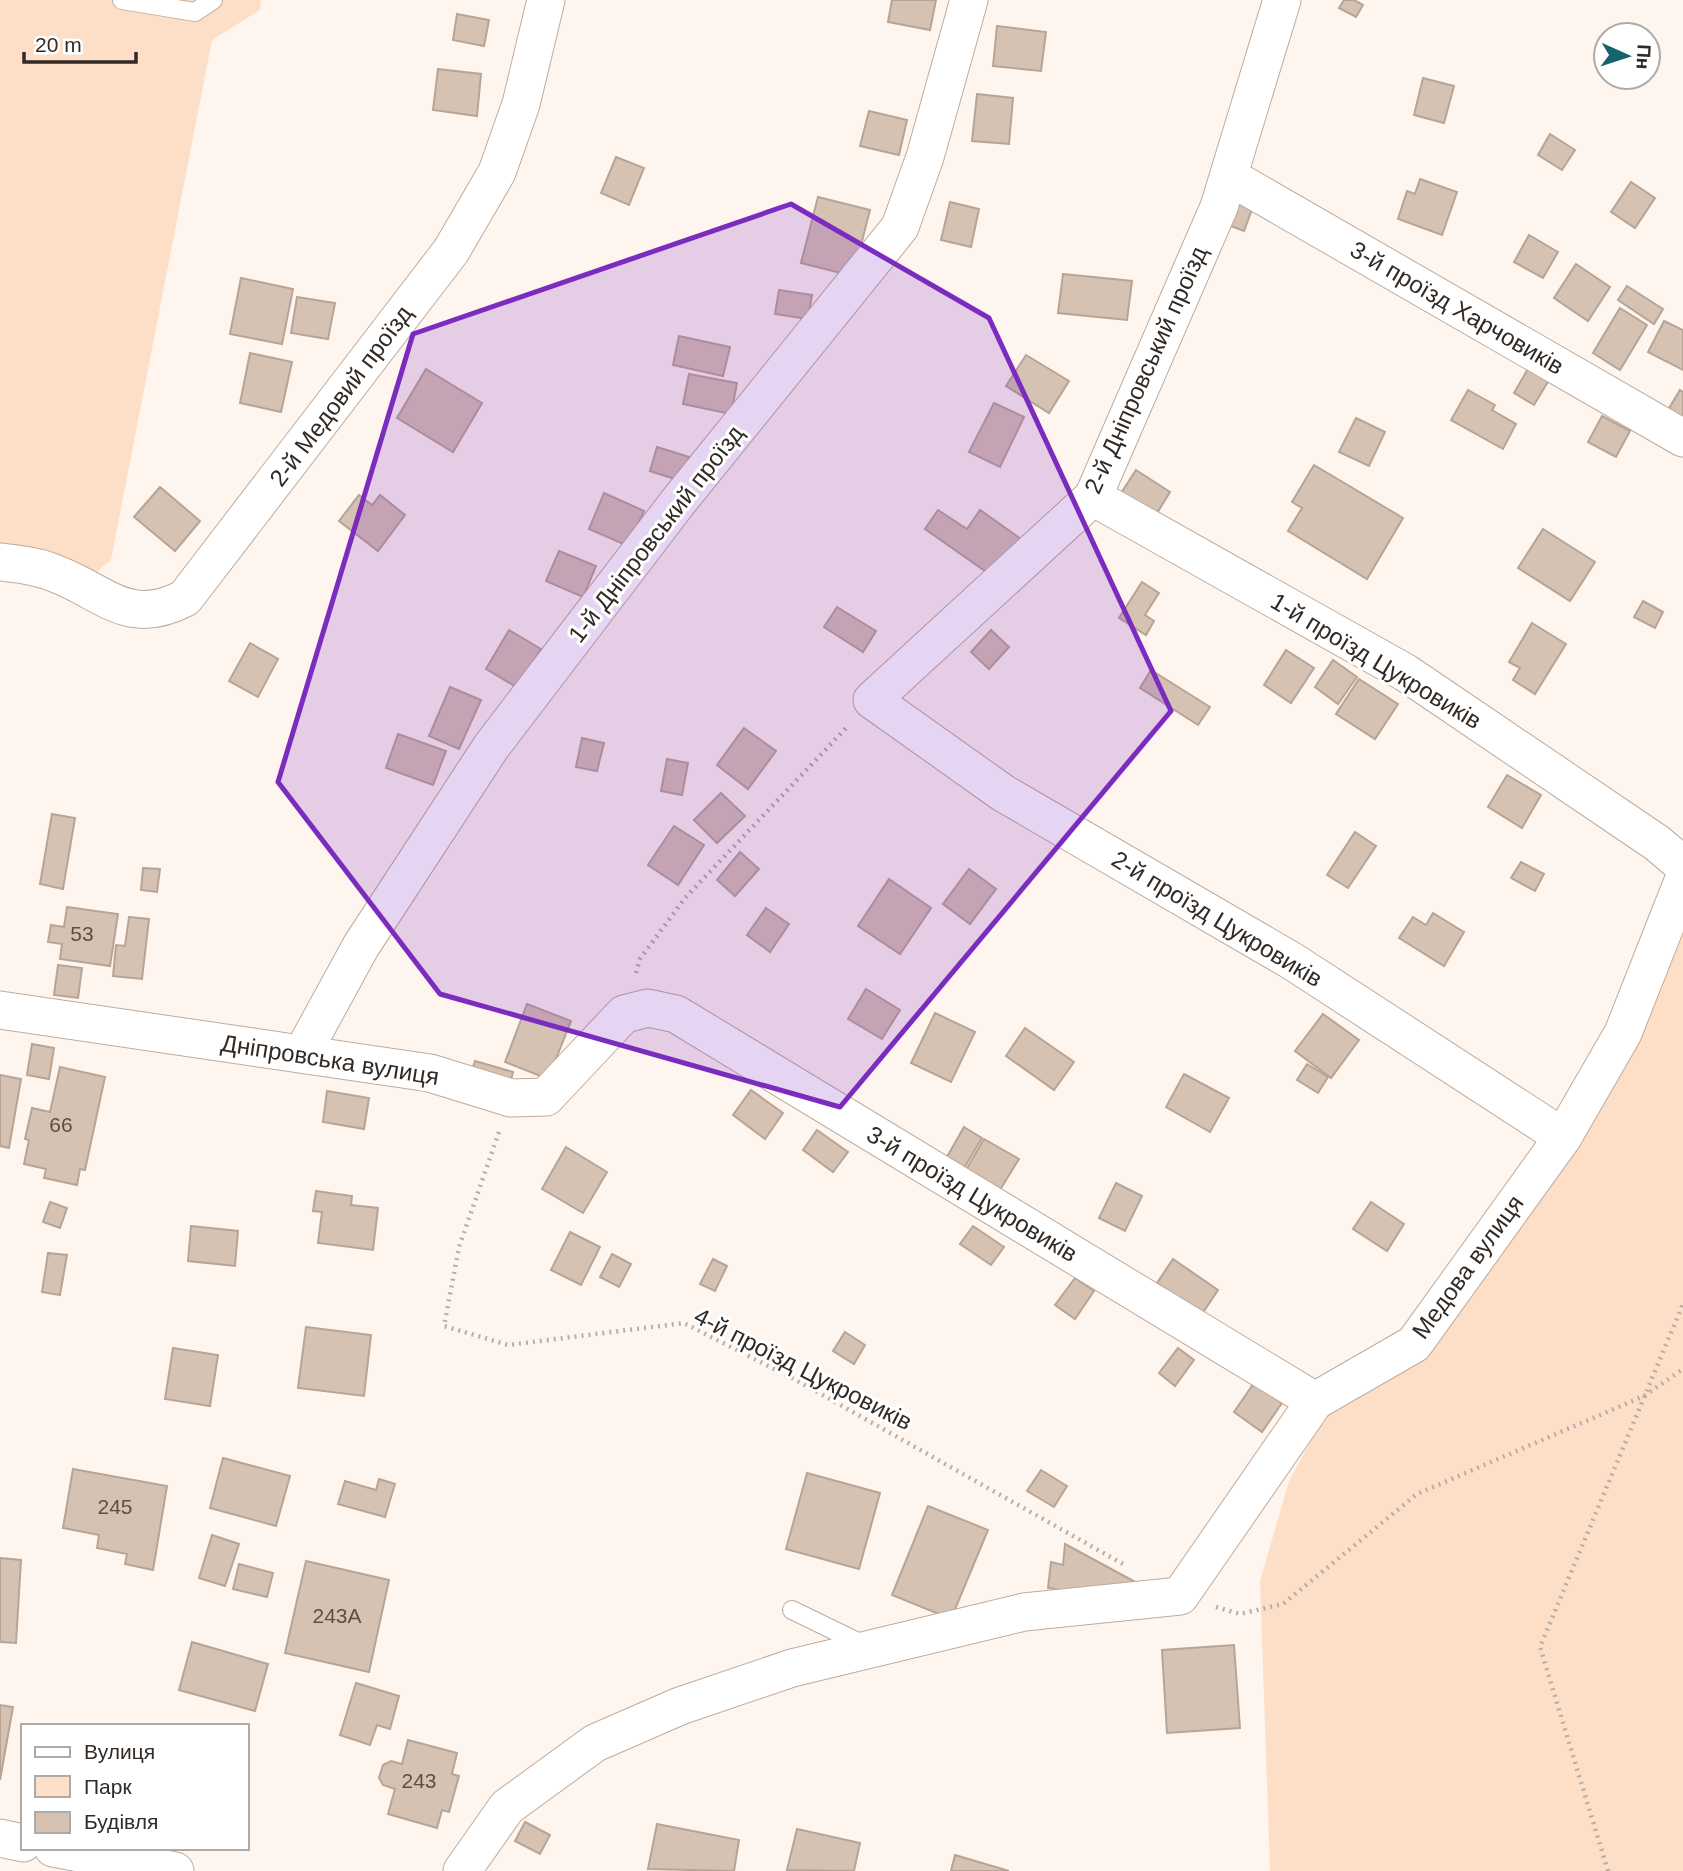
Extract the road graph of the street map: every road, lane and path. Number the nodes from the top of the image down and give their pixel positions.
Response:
1 (122, 0) edge
2 (213, 0) edge
3 (546, 0) edge
4 (969, 0) edge
5 (1282, 0) edge
6 (1230, 177) junction
7 (1683, 438) edge
8 (1093, 497) junction
9 (0, 562) edge
10 (872, 700) junction
11 (1683, 865) edge
12 (1683, 881) edge
13 (0, 1010) edge
14 (624, 1014) junction
15 (302, 1054) junction
16 (511, 1098) junction
17 (1563, 1137) junction
18 (1683, 1304) edge
19 (1683, 1369) edge
20 (1644, 1396) junction
21 (1315, 1401) junction
22 (1180, 1596) junction
23 (792, 1610) dead end
24 (873, 1649) junction
25 (0, 1838) edge
26 (21, 1843) edge
27 (64, 1850) edge
28 (175, 1871) edge
29 (463, 1871) edge
30 (1608, 1871) edge

1 - 2 lane
3 - 9 street, 2-й Медовий проїзд
4 - 15 street, 1-й Дніпровський проїзд
5 - 6 street, 2-й Дніпровський проїзд
6 - 7 street, 3-й проїзд Харчовиків
6 - 8 street, 2-й Дніпровський проїзд
8 - 10 street, 2-й Дніпровський проїзд
8 - 11 street, 1-й проїзд Цукровиків
10 - 14 path
10 - 17 street, 2-й проїзд Цукровиків
12 - 17 street, Медова вулиця
13 - 15 street, Дніпровська вулиця
14 - 16 street, Дніпровська вулиця
14 - 21 street, 3-й проїзд Цукровиків
15 - 16 street, Дніпровська вулиця
16 - 22 path, 4-й проїзд Цукровиків
17 - 21 street, Медова вулиця
18 - 20 path
19 - 20 path
20 - 22 path
20 - 30 path
21 - 22 street, Медова вулиця
22 - 24 street
23 - 24 lane
24 - 29 street
25 - 26 street
27 - 28 street

